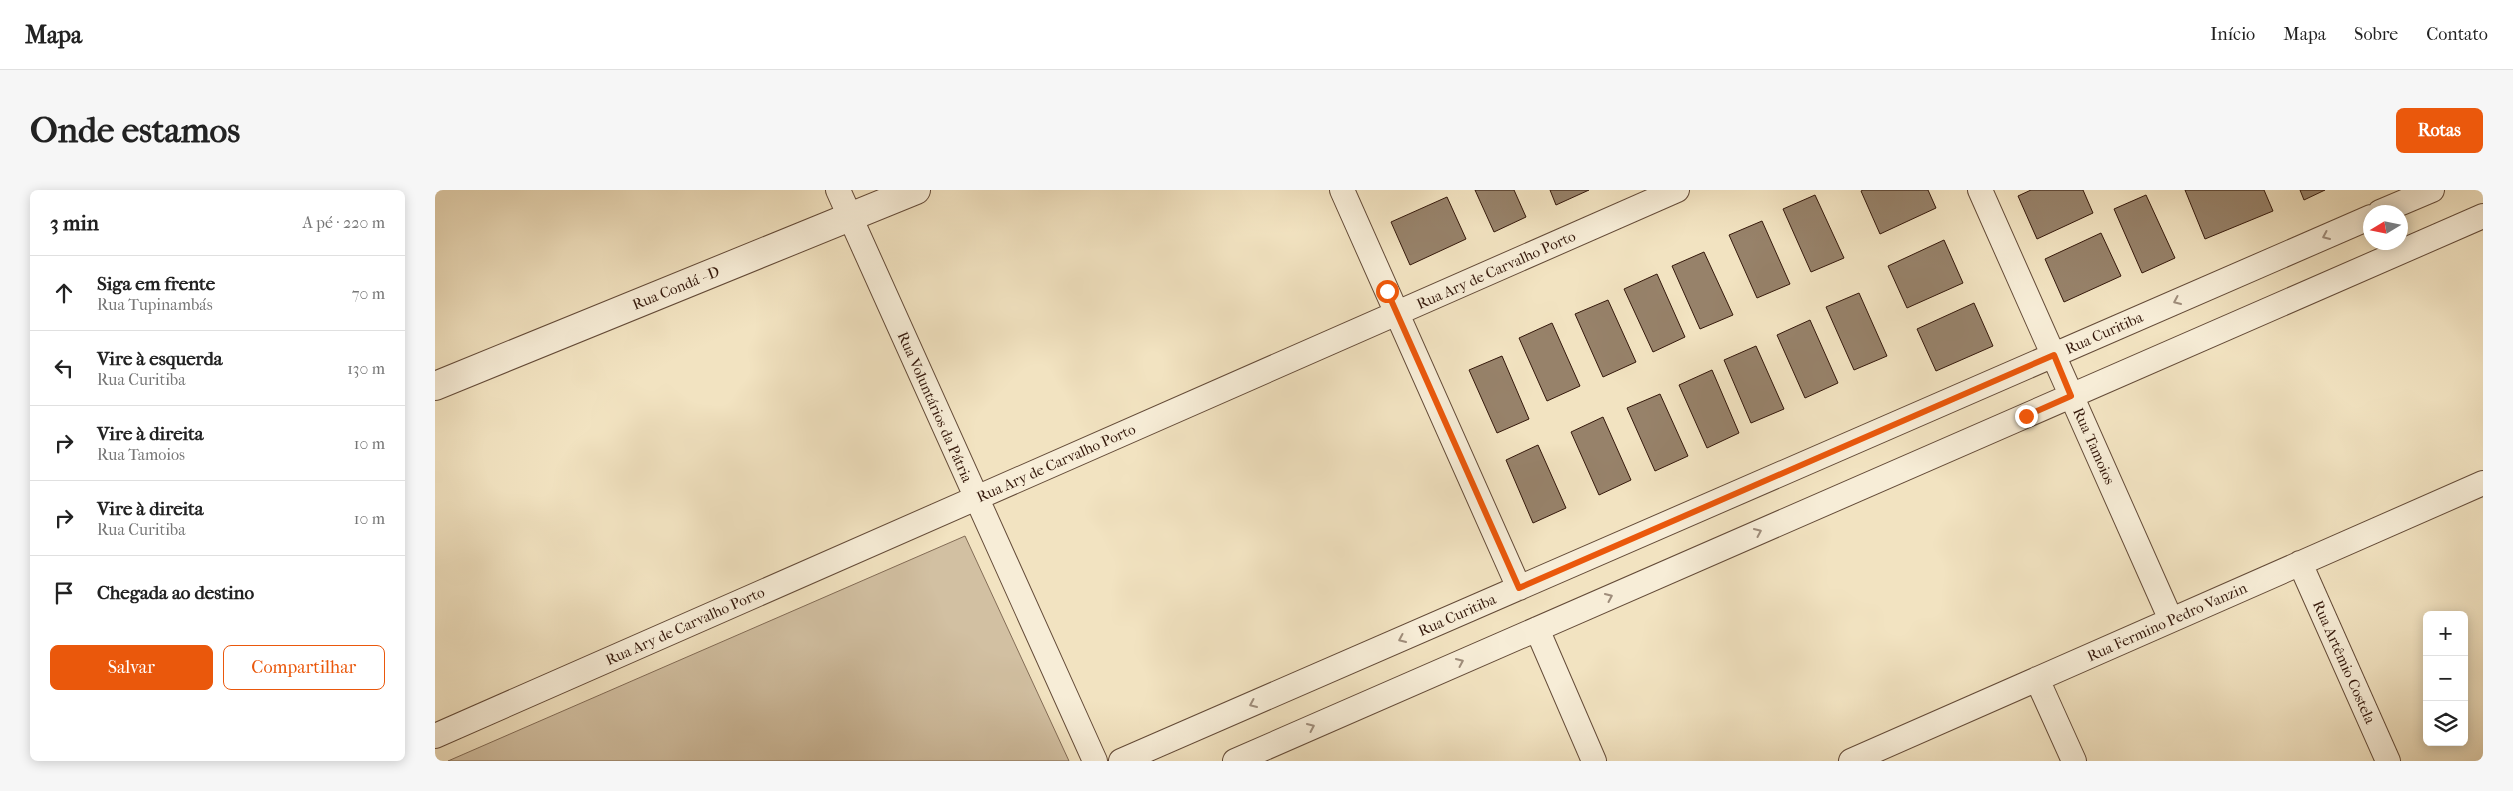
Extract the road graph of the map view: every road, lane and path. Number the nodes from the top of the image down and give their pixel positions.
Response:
1 (838, 190) edge
2 (916, 190) edge
3 (1342, 190) edge
4 (1677, 190) edge
5 (1981, 190) edge
6 (2432, 190) edge
7 (2397, 205) edge
8 (2483, 216) edge
9 (850, 217) junction
10 (2363, 220) edge
11 (1397, 313) junction
12 (2054, 355) junction
13 (435, 386) edge
14 (2071, 396) junction
15 (2483, 483) edge
16 (976, 498) junction
17 (2300, 563) junction
18 (1519, 588) junction
19 (2171, 620) junction
20 (1537, 629) junction
21 (2037, 679) junction
22 (437, 729) edge
23 (1095, 761) edge
24 (1121, 761) edge
25 (1235, 761) edge
26 (1594, 761) edge
27 (1851, 761) edge
28 (2074, 761) edge
29 (2389, 761) edge

1 - 9 street, Rua Voluntários da Pátria
2 - 9 street, Rua Condá - D
3 - 11 street
4 - 11 street, Rua Ary de Carvalho Porto
5 - 12 street, Rua Tamoios
6 - 7 street
8 - 14 street
9 - 13 street, Rua Condá - D
9 - 16 street, Rua Voluntários da Pátria
10 -> 12 street, Rua Curitiba
11 - 16 street, Rua Ary de Carvalho Porto
11 - 18 street
12 - 14 street, Rua Tamoios
12 - 18 street, Rua Curitiba
14 - 19 street, Rua Tamoios
20 -> 14 street
15 - 17 street, Rua Fermino Pedro Vanzin
16 - 22 street, Rua Ary de Carvalho Porto
16 - 23 street, Rua Voluntários da Pátria
17 - 19 street, Rua Fermino Pedro Vanzin
17 - 29 street, Rua Artêmio Costela
18 -> 24 street, Rua Curitiba
19 - 21 street, Rua Fermino Pedro Vanzin
25 -> 20 street
20 - 26 street
21 - 27 street, Rua Fermino Pedro Vanzin
21 - 28 street

